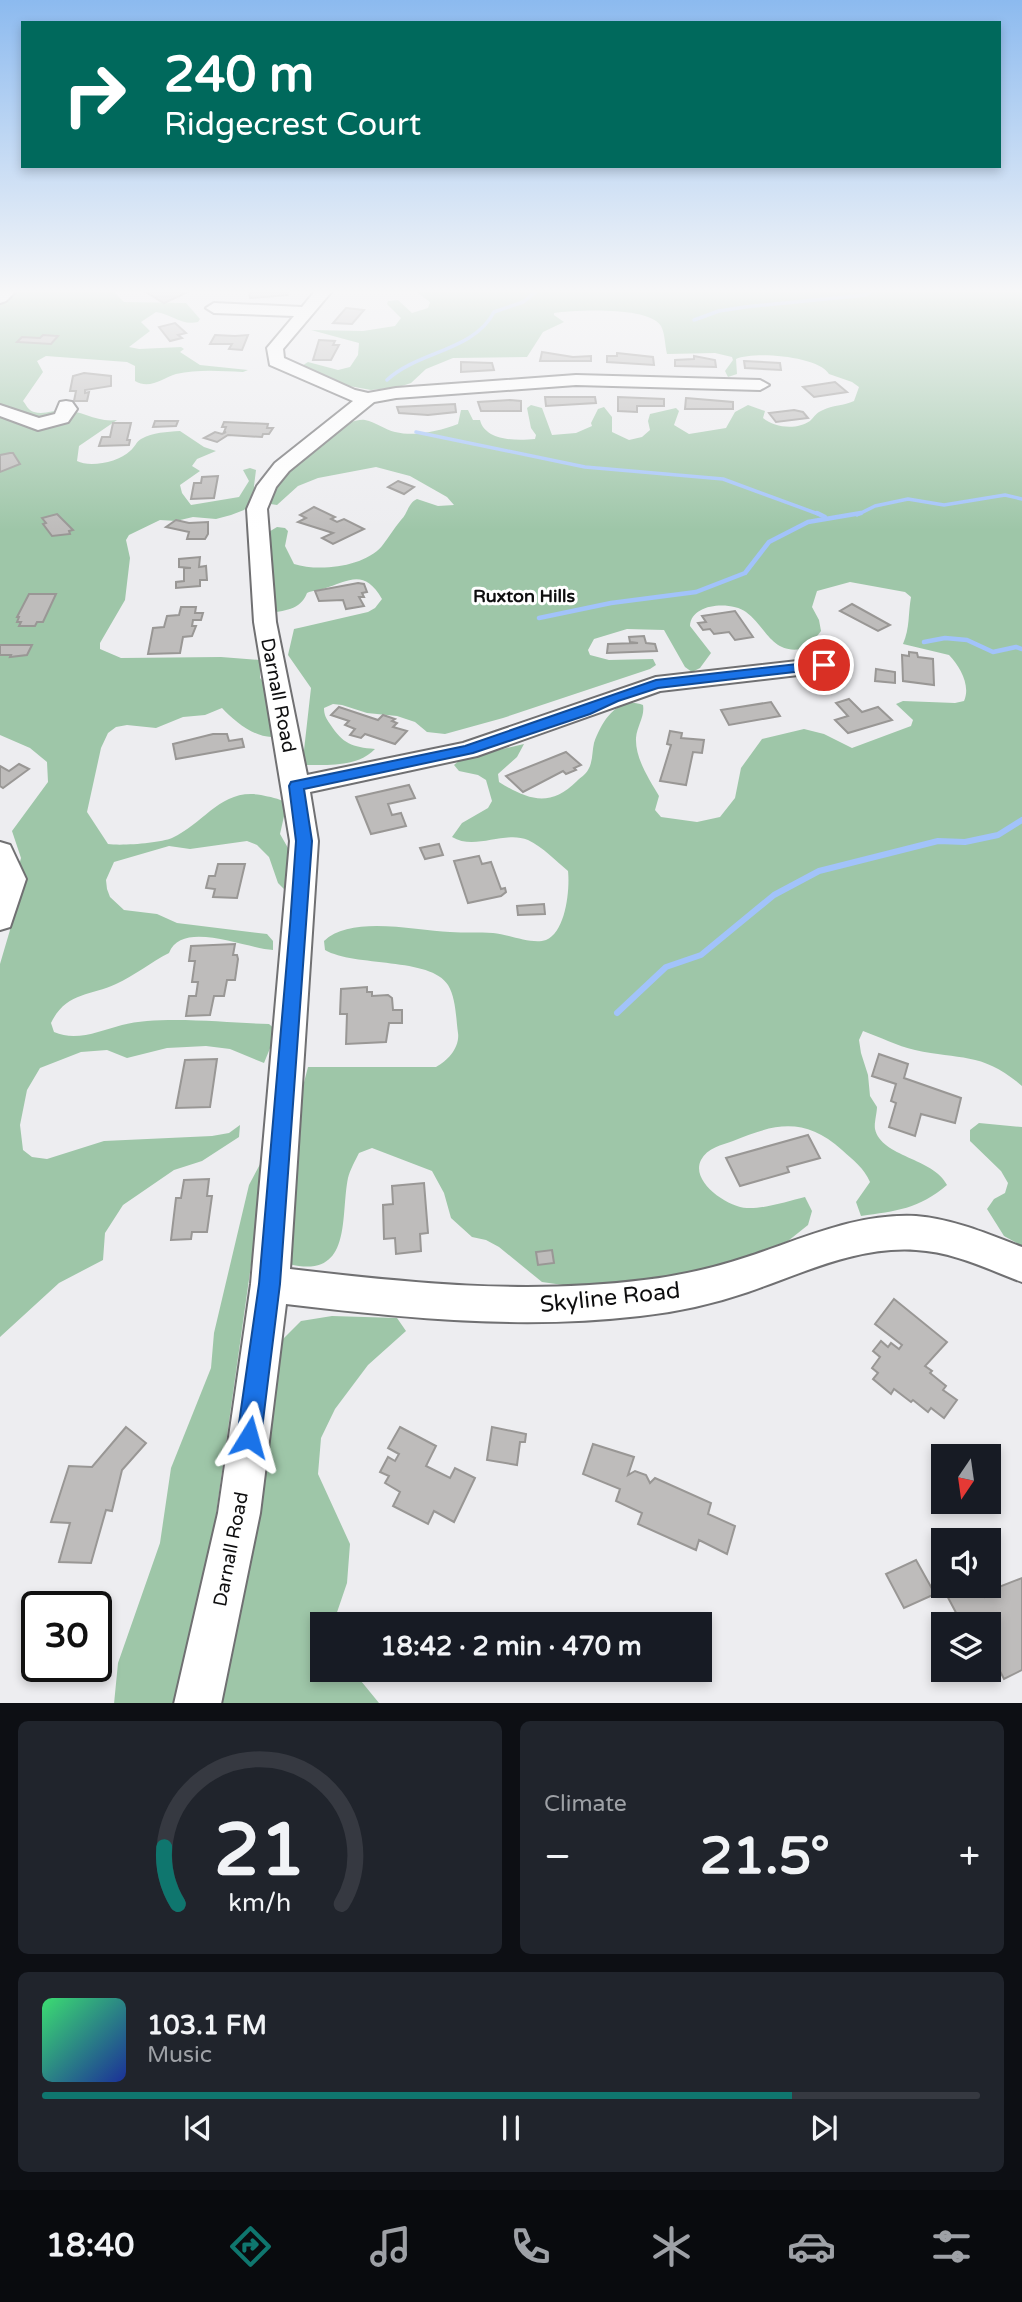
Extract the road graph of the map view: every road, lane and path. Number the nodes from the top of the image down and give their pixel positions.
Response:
1 (295, 370) edge
2 (760, 384) dead end
3 (368, 398) junction
4 (66, 406) dead end
5 (0, 410) edge
6 (824, 665) dead end
7 (296, 786) junction
8 (0, 852) edge
9 (0, 919) edge
10 (1022, 1265) edge
11 (270, 1284) junction
12 (197, 1703) edge

1 - 3 street
2 - 3 street
3 - 7 street, Darnall Road
4 - 5 street
6 - 7 street
7 - 11 street, Darnall Road
8 - 9 street
10 - 11 street, Skyline Road
11 - 12 street, Darnall Road

